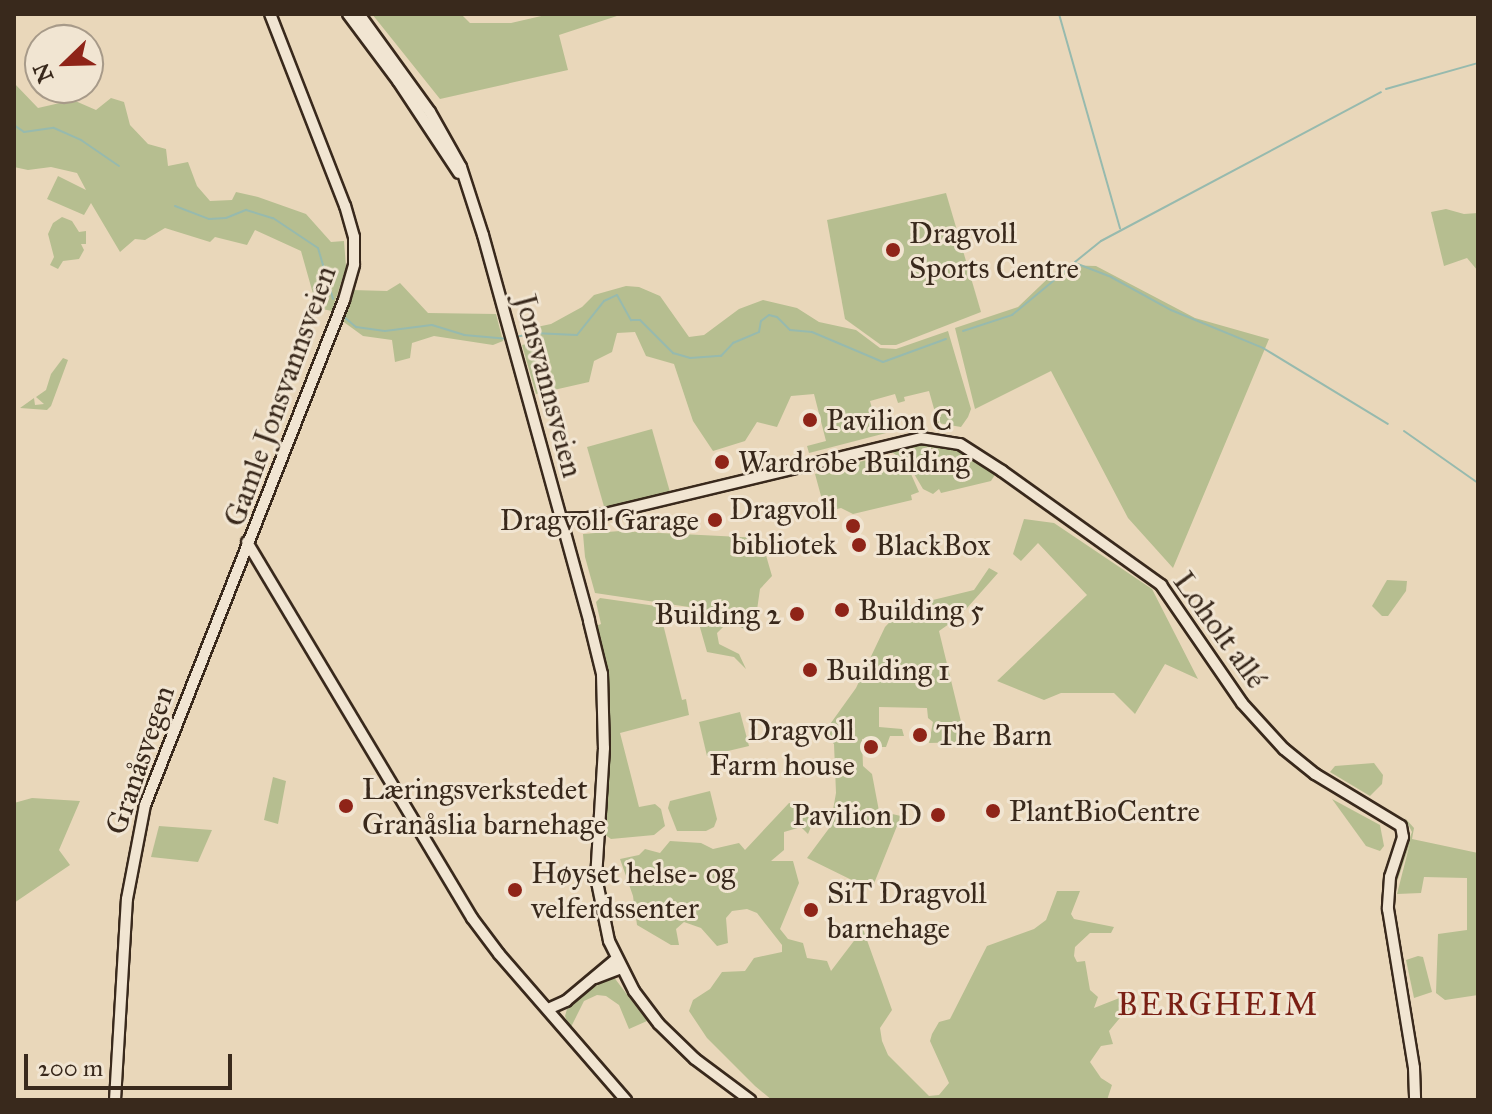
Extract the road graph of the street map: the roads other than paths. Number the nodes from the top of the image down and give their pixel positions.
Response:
1 (270, 14) edge
2 (348, 14) edge
3 (359, 14) edge
4 (461, 175) junction
5 (562, 524) junction
6 (247, 542) junction
7 (618, 964) junction
8 (552, 1013) junction
9 (115, 1100) edge
10 (626, 1100) edge
11 (750, 1100) edge
12 (1415, 1100) edge

1 - 6 street, Gamle Jonsvannsveien
2 - 4 street, Jonsvannsveien
3 - 4 street, Jonsvannsveien
4 - 5 street, Jonsvannsveien
5 - 7 street, Jonsvannsveien
5 - 12 street, Loholt allé
6 - 8 street, Gamle Jonsvannsveien
6 - 9 street, Granåsvegen
7 - 8 street
7 - 11 street, Jonsvannsveien
8 - 10 street, Gamle Jonsvannsveien

